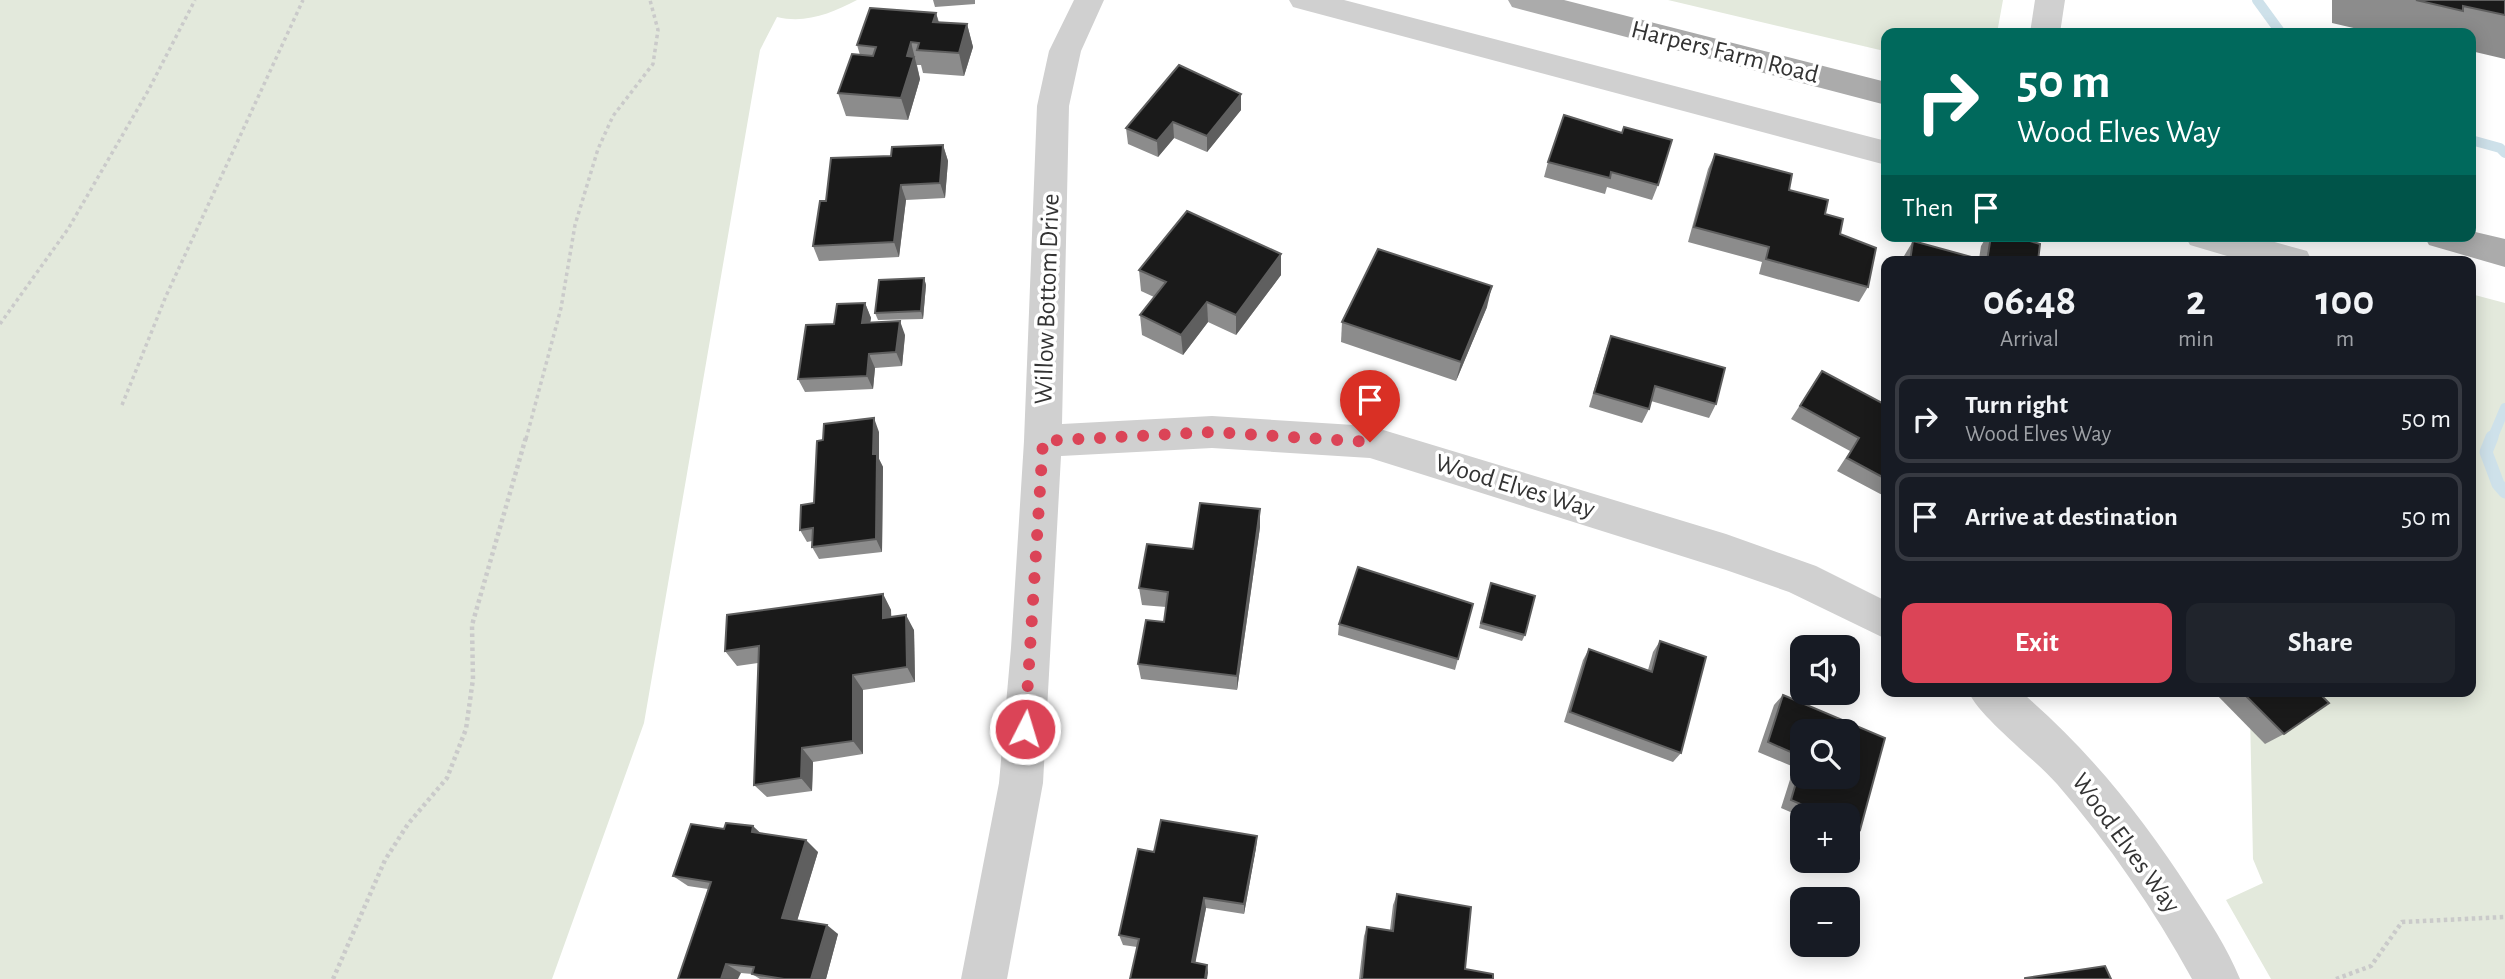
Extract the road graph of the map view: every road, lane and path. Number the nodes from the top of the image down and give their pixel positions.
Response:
1 (195, 0) edge
2 (303, 0) edge
3 (650, 0) edge
4 (1089, 0) edge
5 (1304, 0) edge
6 (1523, 0) edge
7 (2050, 0) edge
8 (2046, 28) edge
9 (1881, 93) edge
10 (1881, 152) edge
11 (2224, 242) edge
12 (2464, 242) edge
13 (2505, 253) edge
14 (2276, 256) edge
15 (0, 324) edge
16 (122, 405) dead end
17 (1043, 441) junction
18 (1881, 618) edge
19 (1996, 697) edge
20 (2505, 917) edge
21 (333, 979) edge
22 (984, 979) edge
23 (2217, 979) edge
24 (2336, 979) edge

1 - 15 path
2 - 16 path
3 - 21 path
4 - 17 street, Willow Bottom Drive
5 - 10 street
6 - 9 main road, Harpers Farm Road
7 - 8 street
11 - 14 street
12 - 13 main road
17 - 18 street, Wood Elves Way
17 - 22 street, Willow Bottom Drive
19 - 23 street, Wood Elves Way
20 - 24 path

